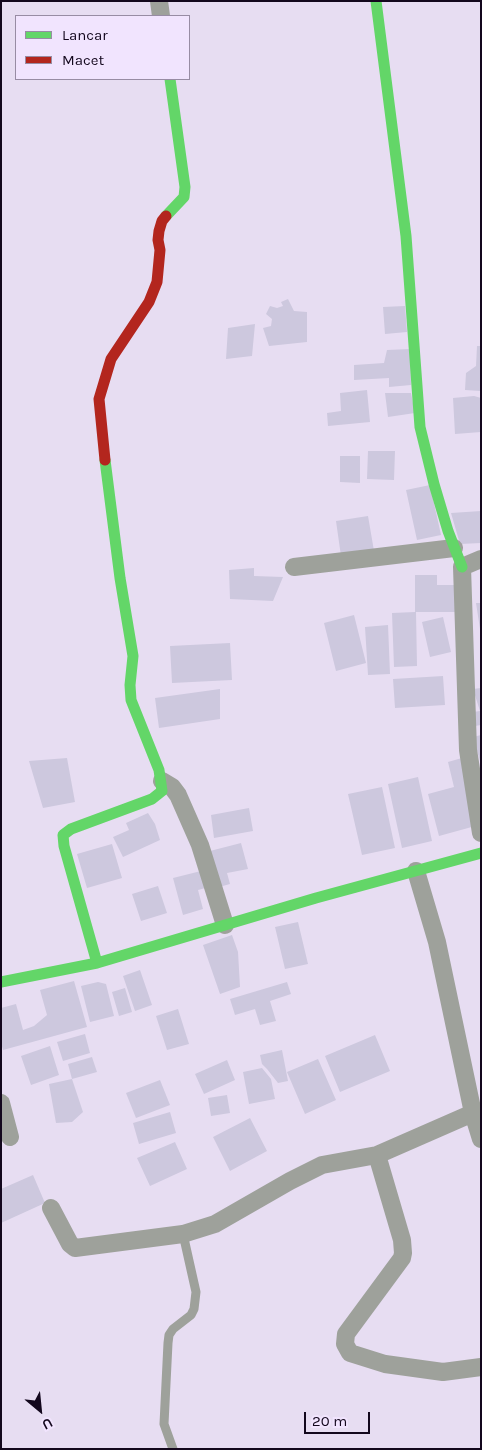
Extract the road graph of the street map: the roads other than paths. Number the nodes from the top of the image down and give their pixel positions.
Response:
1 (159, 1) edge
2 (376, 1) edge
3 (161, 15) edge
4 (170, 80) edge
5 (454, 548) junction
6 (481, 559) edge
7 (294, 567) dead end
8 (462, 567) junction
9 (162, 780) junction
10 (481, 832) edge
11 (481, 853) edge
12 (416, 871) junction
13 (225, 925) junction
14 (97, 963) junction
15 (1, 982) edge
16 (1, 1103) edge
17 (473, 1113) junction
18 (10, 1137) dead end
19 (481, 1139) edge
20 (377, 1155) junction
21 (51, 1208) dead end
22 (183, 1234) junction
23 (481, 1367) edge
24 (173, 1449) edge

1 - 3 street
2 - 5 street
4 - 9 street
5 - 7 street
5 - 8 street
6 - 8 street
8 - 10 street
9 - 13 street
9 - 14 street
11 - 12 street
12 - 13 street
12 - 17 street
13 - 14 street
14 - 15 street
16 - 18 street
17 - 19 street
17 - 20 street
20 - 22 street
20 - 23 street
21 - 22 street
22 - 24 lane

